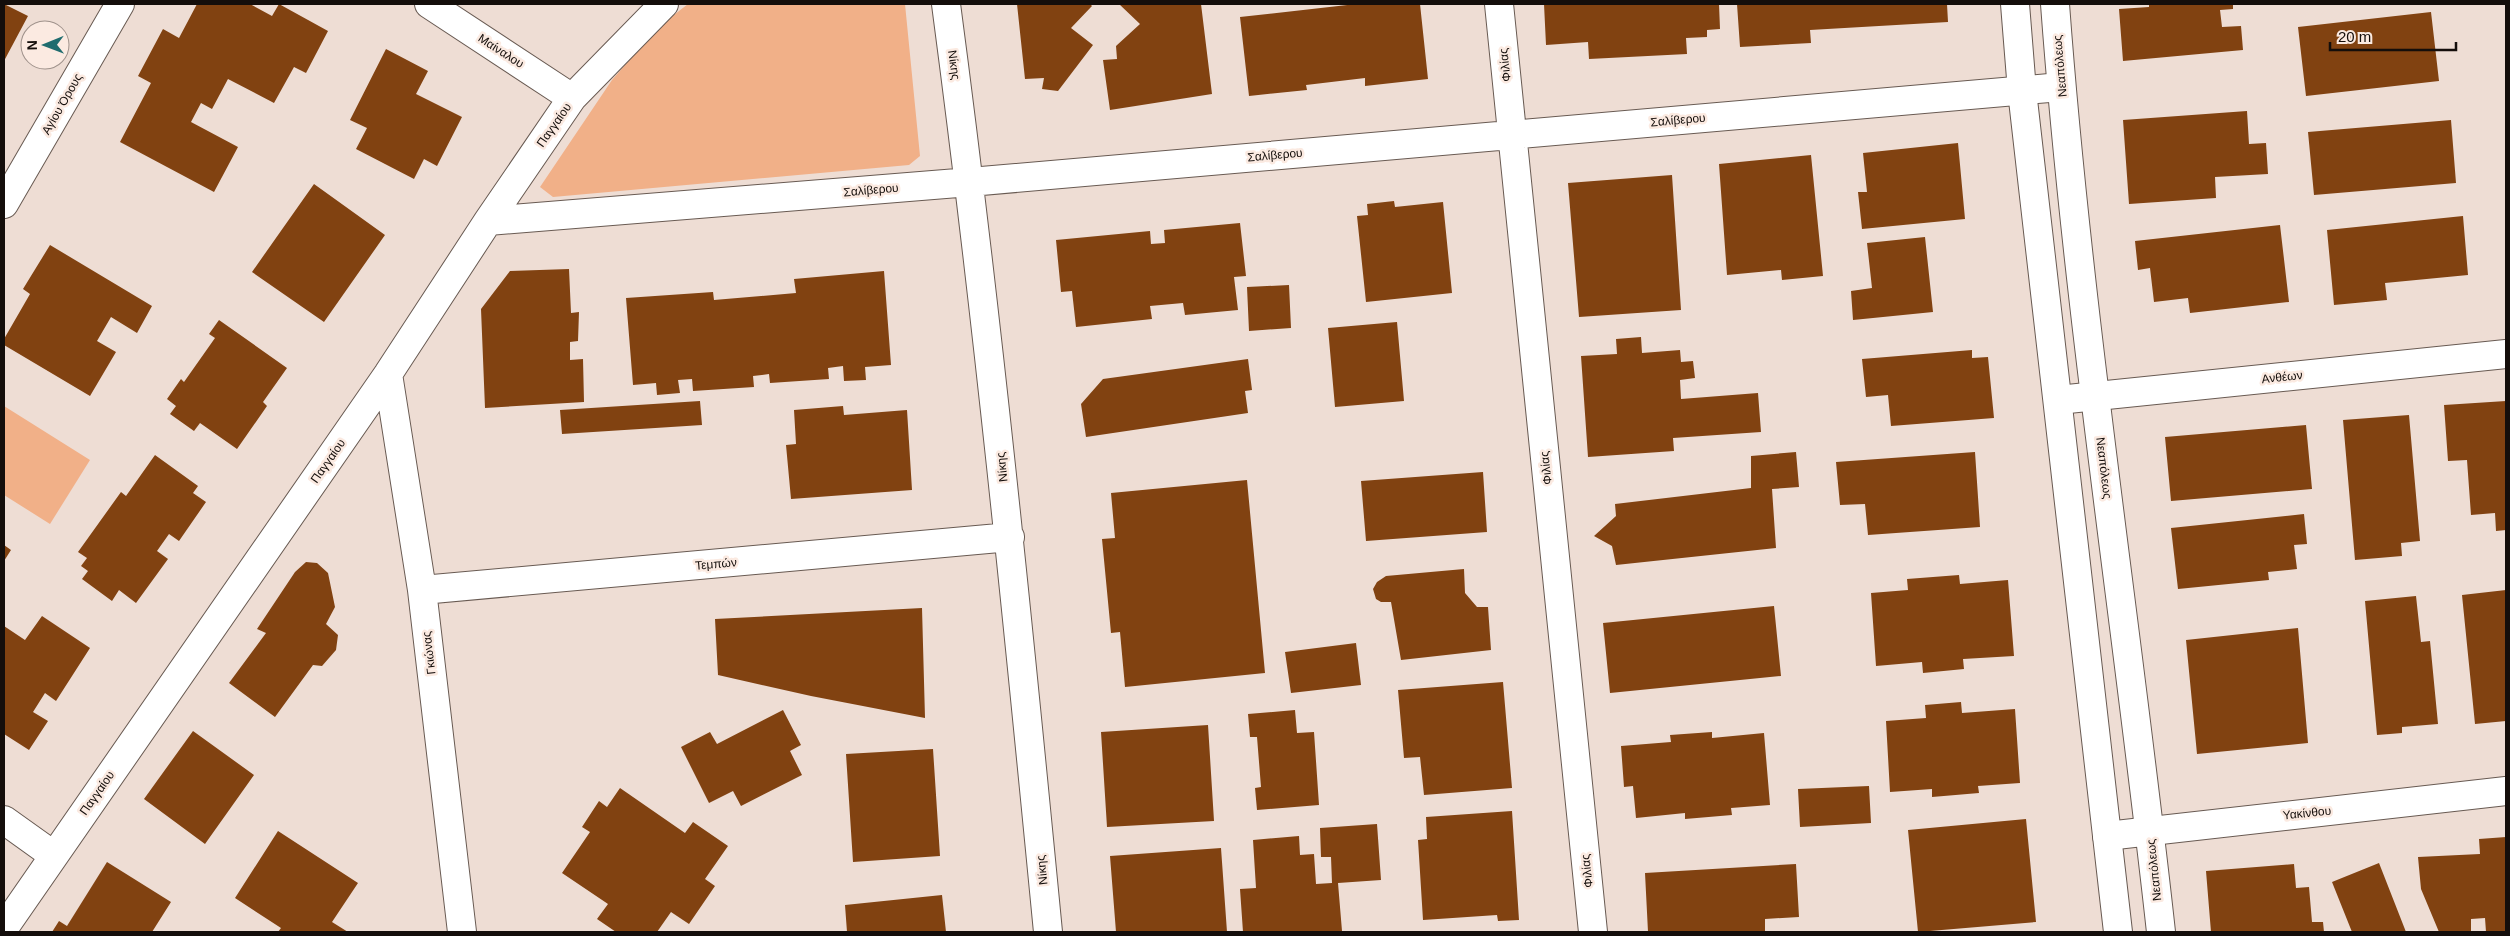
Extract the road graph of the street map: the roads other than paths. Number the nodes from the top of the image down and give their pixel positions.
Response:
1 (120, 4) edge
2 (429, 4) edge
3 (664, 4) edge
4 (946, 4) edge
5 (1499, 4) edge
6 (2015, 4) edge
7 (2055, 4) edge
8 (2061, 87) junction
9 (2022, 91) junction
10 (572, 98) junction
11 (1512, 135) junction
12 (970, 182) junction
13 (4, 204) edge
14 (488, 221) junction
15 (2506, 354) edge
16 (388, 374) junction
17 (2095, 396) junction
18 (2058, 400) junction
19 (1010, 537) junction
20 (422, 590) junction
21 (2506, 791) edge
22 (4, 820) edge
23 (2150, 831) junction
24 (2107, 836) junction
25 (54, 855) junction
26 (4, 928) edge
27 (462, 932) edge
28 (1048, 932) edge
29 (1593, 932) edge
30 (2118, 932) edge
31 (2161, 932) edge

1 - 13 street, Αγίου Όρους
2 - 10 street, Μαίναλου
3 - 10 street, Παγγαίου
4 - 12 street, Νίκης
5 - 11 street, Φιλίας
6 - 9 street
7 - 8 street, Νεαπόλεως
8 - 9 street, Σαλίβερου
8 - 17 street, Νεαπόλεως
9 - 11 street, Σαλίβερου
9 - 18 street
10 - 14 street, Παγγαίου
11 - 12 street, Σαλίβερου
11 - 29 street, Φιλίας
12 - 14 street, Σαλίβερου
12 - 19 street, Νίκης
14 - 16 street, Παγγαίου
15 - 17 street, Ανθέων
16 - 20 street, Γκιώνας
16 - 25 street, Παγγαίου
17 - 18 street, Ανθέων
17 - 23 street, Νεαπόλεως
18 - 24 street
19 - 20 street, Τεμπών
19 - 28 street, Νίκης
20 - 27 street, Γκιώνας
21 - 23 street, Υακίνθου
22 - 25 street
23 - 24 street, Υακίνθου
23 - 31 street, Νεαπόλεως
24 - 30 street
25 - 26 street, Παγγαίου

